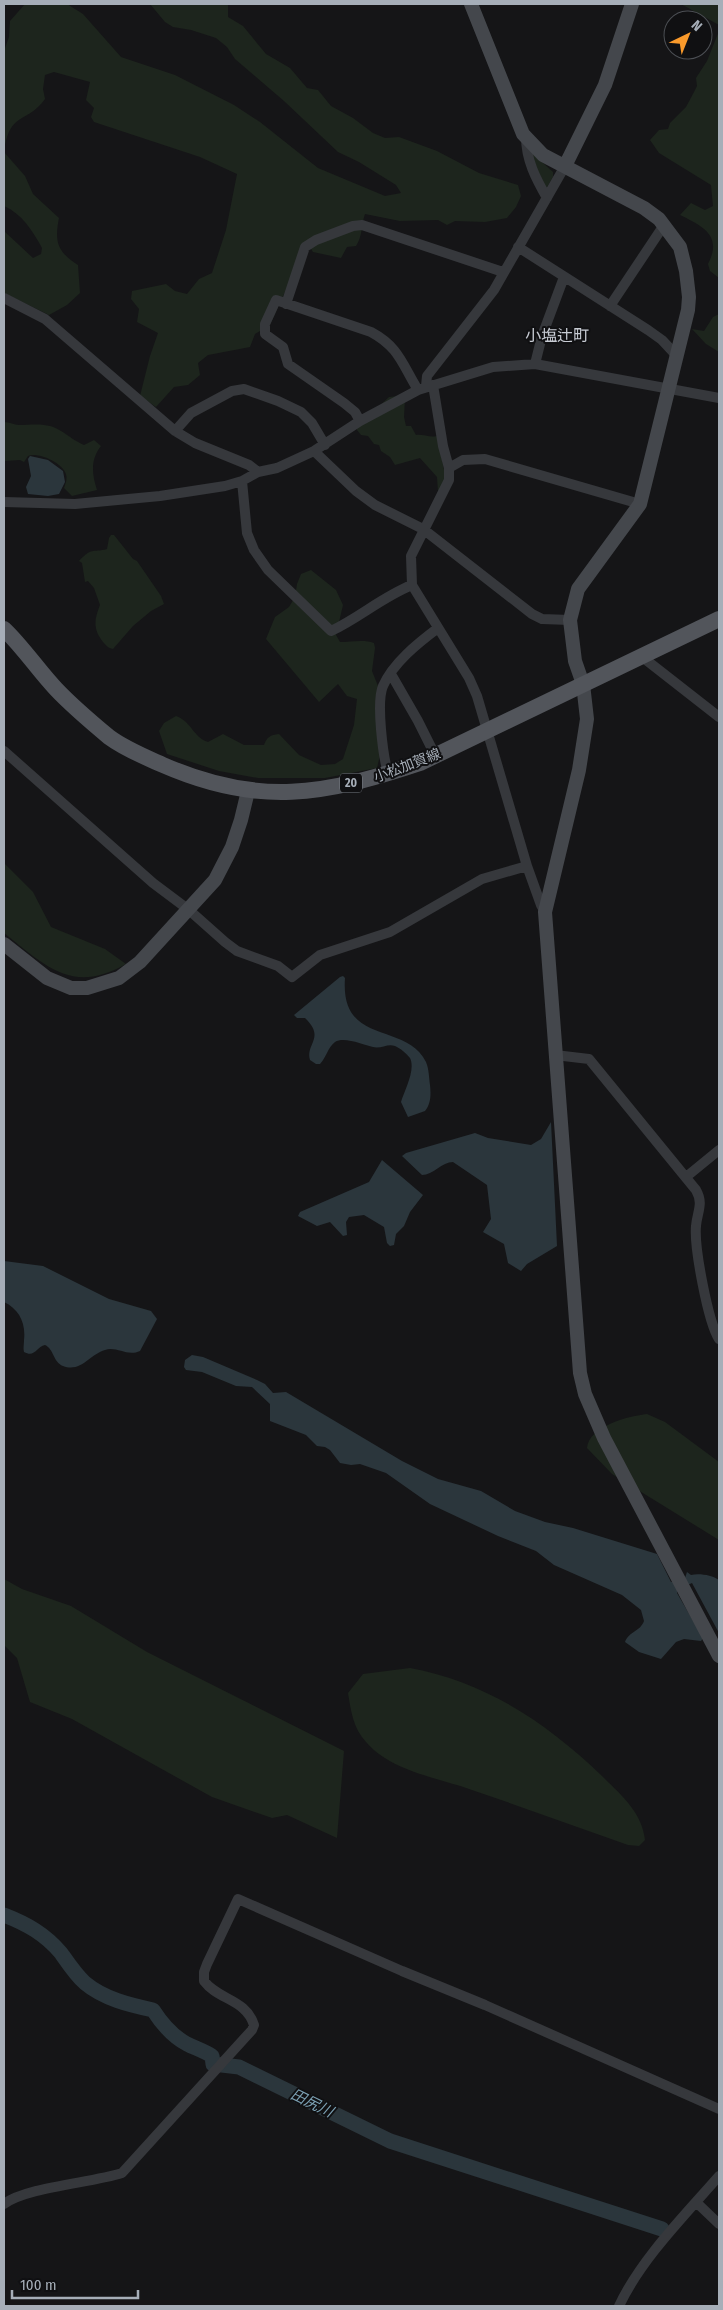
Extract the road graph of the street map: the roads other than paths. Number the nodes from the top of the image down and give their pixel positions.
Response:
1 (471, 4) edge
2 (632, 4) edge
3 (526, 137) junction
4 (565, 166) junction
5 (547, 198) junction
6 (664, 225) junction
7 (518, 247) junction
8 (503, 272) junction
9 (564, 277) junction
10 (4, 298) edge
11 (286, 304) junction
12 (610, 306) junction
13 (676, 355) junction
14 (535, 364) junction
15 (426, 387) junction
16 (669, 390) junction
17 (719, 398) edge
18 (360, 421) junction
19 (175, 431) junction
20 (325, 444) junction
21 (314, 451) junction
22 (449, 468) junction
23 (258, 472) junction
24 (242, 481) junction
25 (4, 502) edge
26 (640, 504) junction
27 (423, 529) junction
28 (412, 585) junction
29 (719, 618) edge
30 (570, 620) junction
31 (438, 628) junction
32 (4, 629) edge
33 (641, 656) junction
34 (391, 674) junction
35 (583, 684) junction
36 (719, 718) edge
37 (488, 730) junction
38 (4, 750) edge
39 (435, 755) junction
40 (388, 774) junction
41 (248, 791) junction
42 (527, 866) junction
43 (189, 910) junction
44 (545, 912) junction
45 (4, 944) edge
46 (555, 1055) junction
47 (719, 1150) edge
48 (686, 1177) junction
49 (719, 1339) edge
50 (719, 1656) edge
51 (719, 2109) edge
52 (719, 2176) edge
53 (697, 2202) junction
54 (4, 2204) edge
55 (719, 2224) edge
56 (619, 2306) edge

1 - 3 street
2 - 4 street
3 - 4 street
3 - 5 street
4 - 5 street
4 - 6 street
5 - 7 street
6 - 12 street
6 - 13 street
7 - 8 street
7 - 9 street
8 - 11 street
8 - 15 street
9 - 12 street
9 - 14 street
10 - 19 street
11 - 15 street
11 - 18 street
12 - 13 street
13 - 16 street
14 - 15 street
14 - 16 street
15 - 18 street
15 - 22 street
16 - 17 street
16 - 26 street
18 - 20 street
19 - 20 street
19 - 23 street
20 - 21 street
21 - 23 street
21 - 27 street
22 - 26 street
22 - 27 street
23 - 24 street
24 - 25 street
24 - 28 street
26 - 30 street
27 - 28 street
27 - 30 street
28 - 31 street
29 - 33 main road, 小松加賀線 / 20
30 - 35 street
31 - 34 street
31 - 37 street
32 - 41 main road, 小松加賀線 / 20
33 - 35 main road, 小松加賀線 / 20
33 - 36 street
34 - 39 street
34 - 40 street
35 - 37 main road, 小松加賀線 / 20
35 - 44 street
37 - 39 main road, 小松加賀線 / 20
37 - 42 street
38 - 43 street
39 - 40 main road, 小松加賀線 / 20
40 - 41 main road, 小松加賀線 / 20
41 - 43 street
42 - 43 street
42 - 44 street
43 - 45 street
44 - 46 street
46 - 48 street
46 - 50 street
47 - 48 street
48 - 49 street
51 - 54 street
52 - 53 street
53 - 55 street
53 - 56 street

